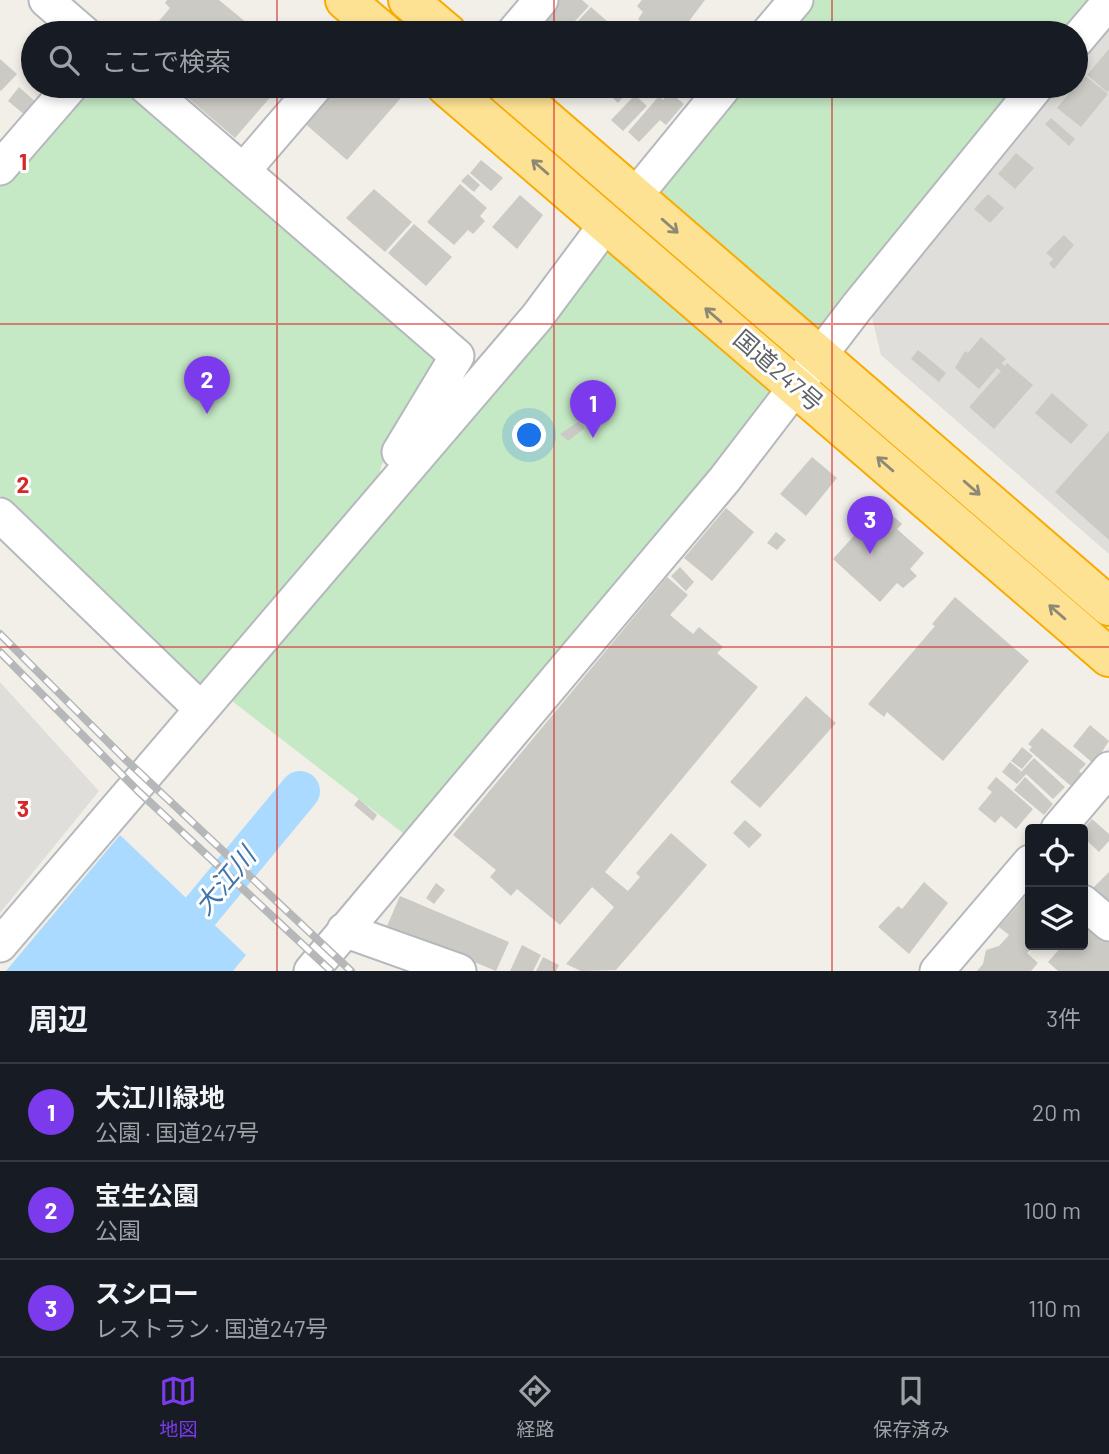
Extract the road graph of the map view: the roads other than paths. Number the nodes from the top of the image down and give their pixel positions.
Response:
1 (46, 0) edge
2 (408, 0) edge
3 (541, 0) edge
4 (796, 0) edge
5 (1109, 2) edge
6 (70, 21) edge
7 (433, 21) edge
8 (523, 21) edge
9 (778, 21) edge
10 (1088, 27) edge
11 (61, 98) edge
12 (159, 98) edge
13 (306, 98) edge
14 (460, 98) edge
15 (521, 98) edge
16 (715, 98) edge
17 (1027, 98) edge
18 (0, 168) edge
19 (243, 171) junction
20 (635, 196) junction
21 (607, 223) junction
22 (819, 355) junction
23 (796, 387) junction
24 (391, 485) junction
25 (0, 515) edge
26 (1109, 606) edge
27 (1109, 657) edge
28 (200, 708) junction
29 (1109, 769) edge
30 (1062, 824) edge
31 (1025, 868) edge
32 (1088, 906) edge
33 (1109, 924) edge
34 (344, 930) junction
35 (0, 945) edge
36 (311, 971) edge
37 (459, 971) edge
38 (937, 971) edge

1 - 6 street
2 - 7 highway
3 - 8 street
4 - 9 street
5 - 10 street
11 - 18 street
12 - 19 street
13 - 19 street
21 -> 14 highway, 国道247号
15 - 20 highway, 国道247号
16 - 20 street
17 - 22 street
19 - 24 street
20 -> 22 highway, 国道247号
23 -> 21 highway, 国道247号
21 - 24 street
22 - 23 street
22 -> 26 highway, 国道247号
27 -> 23 highway, 国道247号
23 - 34 street
24 - 28 street
25 - 28 street
28 - 35 street
29 - 30 street
31 - 38 street
32 - 33 street
34 - 36 street
34 - 37 street

